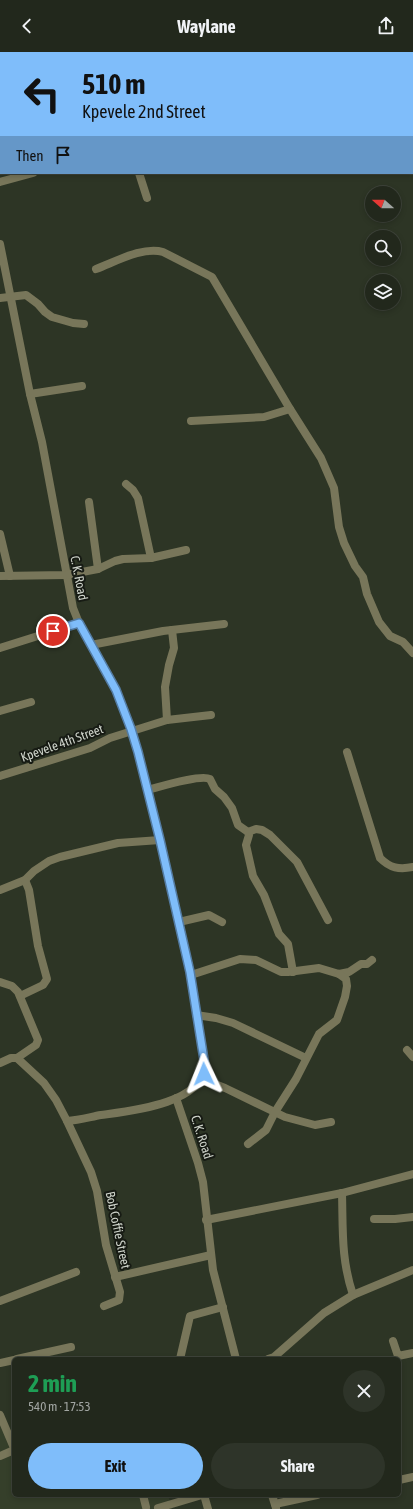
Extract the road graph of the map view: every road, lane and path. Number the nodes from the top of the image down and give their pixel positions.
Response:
1 (29, 174) edge
2 (139, 174) edge
3 (0, 182) edge
4 (147, 198) dead end
5 (0, 244) edge
6 (96, 269) dead end
7 (10, 296) junction
8 (0, 298) edge
9 (84, 324) dead end
10 (82, 386) dead end
11 (30, 394) junction
12 (290, 409) junction
13 (191, 422) dead end
14 (126, 484) dead end
15 (89, 502) dead end
16 (0, 534) edge
17 (186, 550) dead end
18 (152, 558) junction
19 (98, 569) junction
20 (66, 575) junction
21 (0, 576) edge
22 (10, 576) junction
23 (79, 623) junction
24 (224, 624) dead end
25 (172, 630) junction
26 (91, 645) junction
27 (0, 648) edge
28 (413, 652) edge
29 (30, 702) dead end
30 (0, 711) edge
31 (211, 715) dead end
32 (167, 720) junction
33 (132, 732) junction
34 (347, 752) dead end
35 (0, 776) edge
36 (147, 790) junction
37 (248, 832) junction
38 (160, 840) junction
39 (413, 867) edge
40 (24, 880) junction
41 (0, 890) edge
42 (328, 920) dead end
43 (179, 922) junction
44 (222, 922) dead end
45 (372, 960) dead end
46 (293, 972) junction
47 (338, 974) junction
48 (191, 975) junction
49 (0, 982) edge
50 (20, 996) junction
51 (196, 1015) junction
52 (407, 1050) dead end
53 (413, 1057) edge
54 (17, 1058) junction
55 (306, 1058) junction
56 (0, 1063) edge
57 (202, 1079) junction
58 (176, 1098) junction
59 (274, 1112) junction
60 (67, 1121) junction
61 (331, 1122) dead end
62 (248, 1144) dead end
63 (413, 1174) edge
64 (342, 1193) junction
65 (413, 1217) edge
66 (374, 1219) dead end
67 (206, 1220) junction
68 (211, 1255) junction
69 (413, 1270) edge
70 (76, 1272) dead end
71 (115, 1278) junction
72 (353, 1295) junction
73 (0, 1301) edge
74 (104, 1306) dead end
75 (223, 1306) junction
76 (393, 1341) dead end
77 (71, 1347) dead end
78 (413, 1353) edge
79 (24, 1357) edge
80 (180, 1357) edge
81 (236, 1357) edge
82 (274, 1357) edge
83 (12, 1360) edge
84 (0, 1363) edge
85 (0, 1415) edge
86 (12, 1444) edge
87 (12, 1450) edge
88 (0, 1456) edge
89 (413, 1477) edge
90 (401, 1480) edge
91 (144, 1497) edge
92 (196, 1497) edge
93 (204, 1497) edge
94 (310, 1497) edge
95 (275, 1506) edge
96 (146, 1507) dead end
97 (158, 1508) dead end
98 (208, 1509) edge

1 - 3 street
2 - 4 street
5 - 7 street, C. K. Road
6 - 12 street
7 - 8 street
7 - 9 street
7 - 11 street, C. K. Road
10 - 11 street
11 - 20 street, C. K. Road
12 - 13 street
12 - 28 street
14 - 18 street
15 - 19 street
16 - 22 street
17 - 18 street
18 - 19 street
19 - 20 street
20 - 22 street
20 - 23 street, C. K. Road
21 - 22 street
23 - 26 street, C. K. Road
23 - 27 street
24 - 25 street
25 - 26 street
25 - 32 street
26 - 33 street, C. K. Road
29 - 30 street
31 - 32 street, Kpevele 4th Street
32 - 33 street, Kpevele 4th Street
33 - 35 street, Kpevele 4th Street
33 - 36 street, C. K. Road
34 - 39 street
36 - 37 street
36 - 38 street, C. K. Road
37 - 42 street
37 - 46 street
38 - 40 street
38 - 43 street, C. K. Road
40 - 41 street
40 - 50 street
43 - 44 street
43 - 48 street, C. K. Road
45 - 47 street
46 - 47 street
46 - 48 street
47 - 55 street
48 - 51 street, C. K. Road
49 - 50 street
50 - 54 street
51 - 55 street
51 - 57 street, C. K. Road
52 - 53 street
54 - 56 street
54 - 60 street, Bob Coffie Street
55 - 59 street
57 - 58 street
57 - 59 street
58 - 60 street
58 - 67 street, C. K. Road
59 - 61 street
59 - 62 street
60 - 71 street, Bob Coffie Street
63 - 64 street
64 - 67 street
64 - 72 street
65 - 66 street
67 - 68 street, C. K. Road
68 - 71 street, Bob Coffie Street
68 - 75 street, C. K. Road
69 - 72 street
70 - 73 street
71 - 74 street
72 - 82 street
75 - 80 street
75 - 81 street, C. K. Road
76 - 78 street
77 - 79 street
83 - 84 street
85 - 86 street
87 - 88 street
89 - 90 street
91 - 96 street
92 - 97 street
93 - 98 street
94 - 95 street

